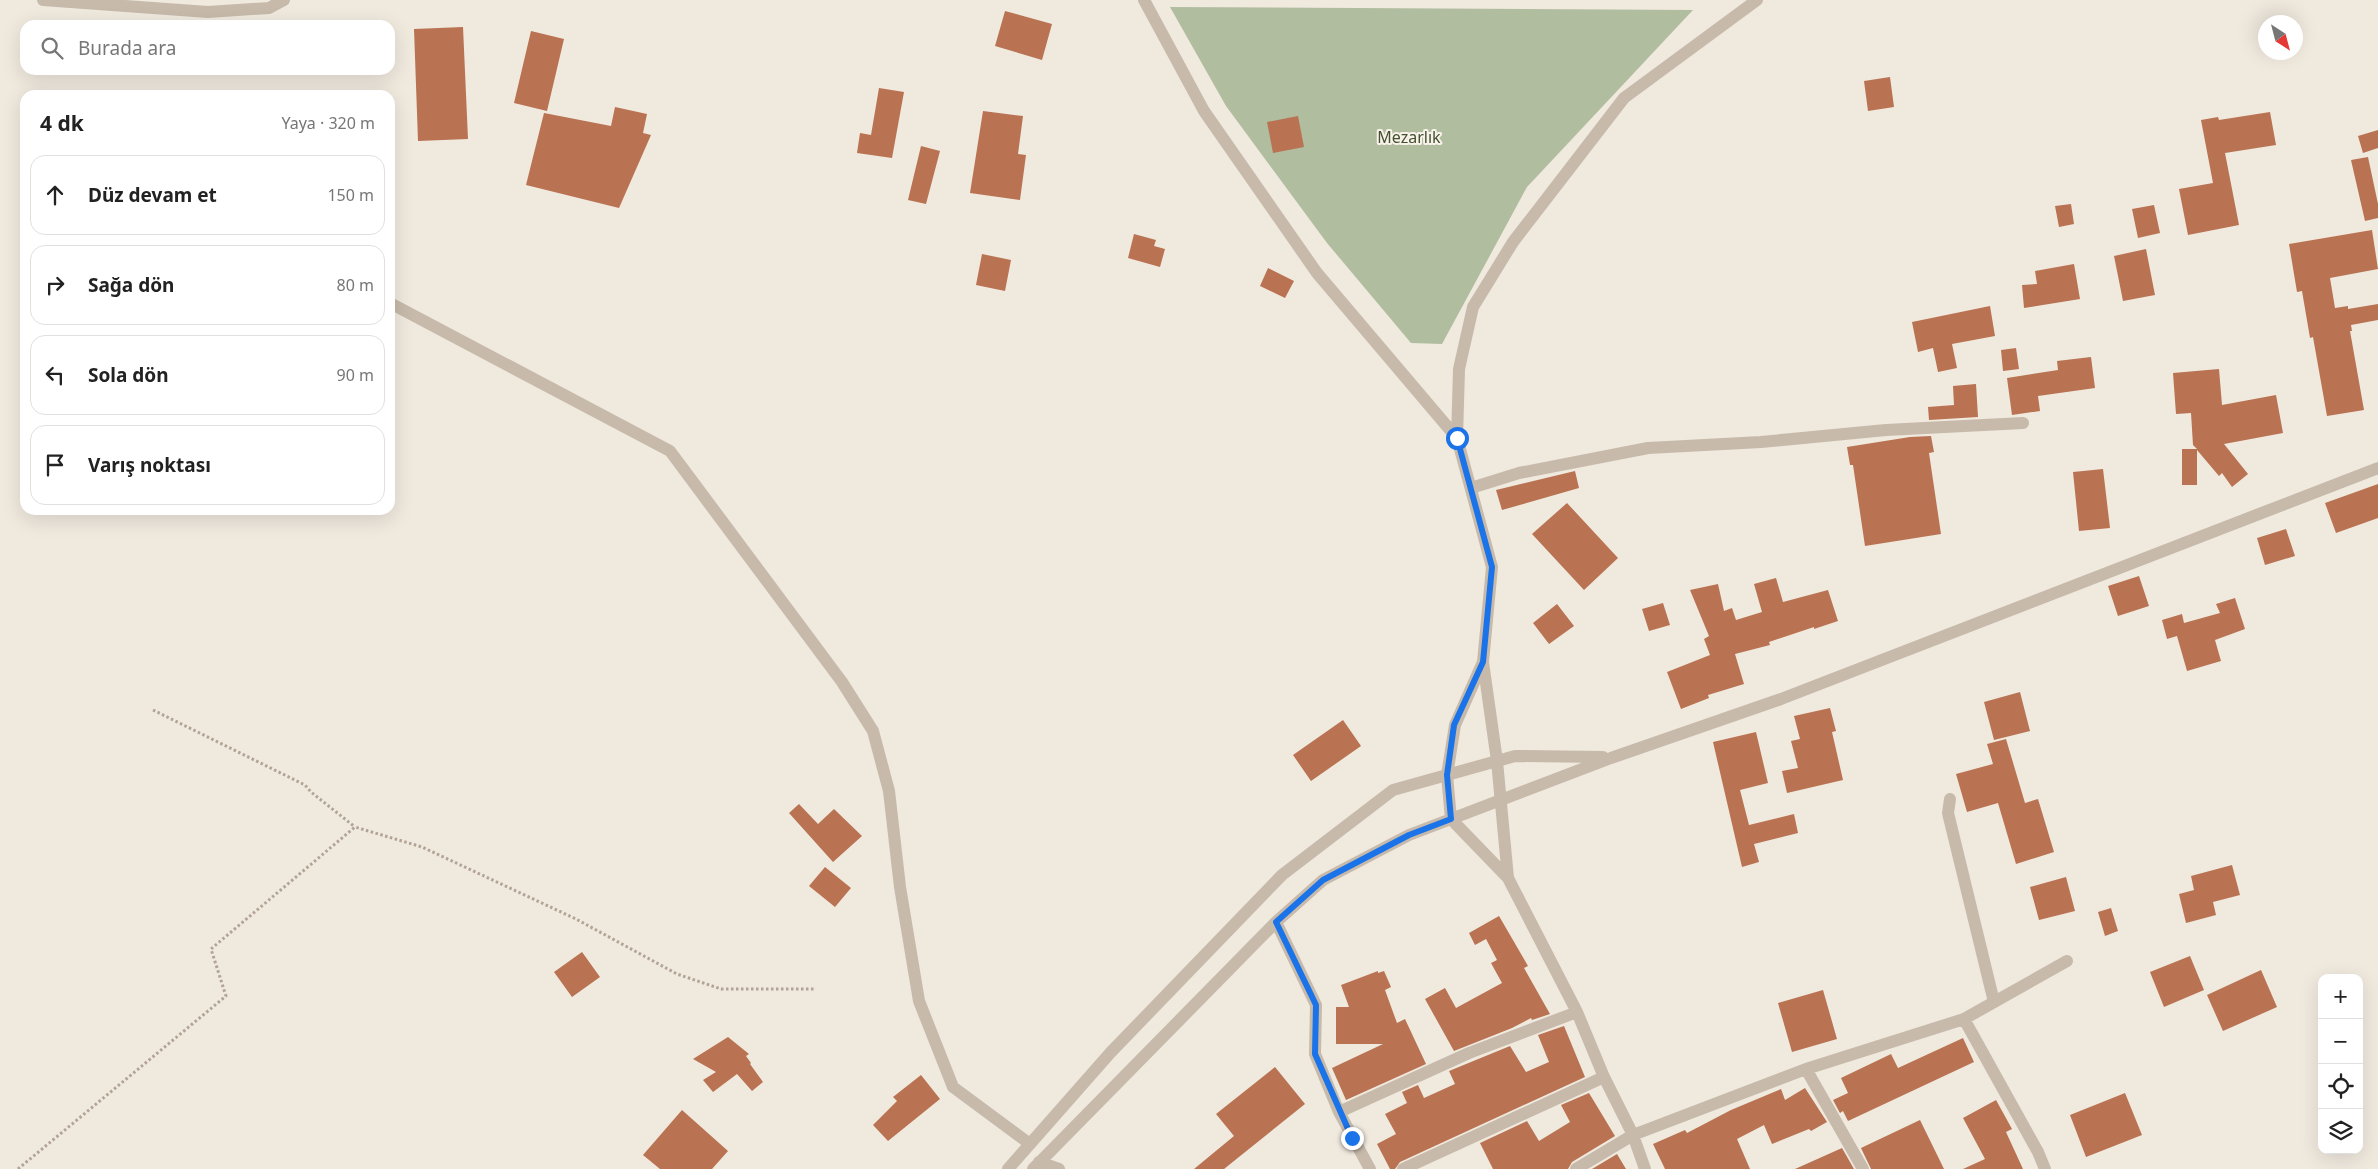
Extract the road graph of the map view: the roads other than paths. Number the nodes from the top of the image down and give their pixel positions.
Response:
1 (43, 0) edge
2 (284, 0) edge
3 (1144, 0) edge
4 (1757, 0) edge
5 (395, 306) edge
6 (2023, 423) dead end
7 (1457, 438) junction
8 (2378, 468) edge
9 (1471, 488) junction
10 (1483, 662) junction
11 (1611, 758) junction
12 (1497, 761) junction
13 (1447, 775) junction
14 (1501, 799) junction
15 (1950, 799) dead end
16 (1451, 819) junction
17 (1508, 878) junction
18 (1276, 922) junction
19 (2067, 961) dead end
20 (1994, 1002) junction
21 (1576, 1012) junction
22 (1964, 1019) junction
23 (1806, 1069) junction
24 (1604, 1076) junction
25 (1339, 1112) junction
26 (1634, 1134) junction
27 (1030, 1144) junction
28 (1036, 1165) edge
29 (1008, 1169) edge
30 (1059, 1169) edge
31 (1370, 1169) edge
32 (1403, 1169) edge
33 (1576, 1169) edge
34 (1645, 1169) edge
35 (1862, 1169) edge
36 (2045, 1169) edge

1 - 2 street
3 - 7 street
4 - 7 street
5 - 27 street
6 - 9 street
7 - 9 street
8 - 11 street
9 - 10 street
10 - 12 street
10 - 13 street
11 - 12 street
11 - 14 street
12 - 13 street
12 - 14 street
13 - 16 street
13 - 27 street
14 - 16 street
14 - 17 street
15 - 20 street
16 - 17 street
16 - 18 street
17 - 21 street
18 - 25 street
18 - 28 street
19 - 20 street
20 - 22 street
21 - 24 street
21 - 25 street
22 - 23 street
22 - 36 street
23 - 26 street
23 - 35 street
24 - 26 street
24 - 32 street
25 - 31 street
26 - 33 street
26 - 34 street
27 - 29 street
28 - 30 street

